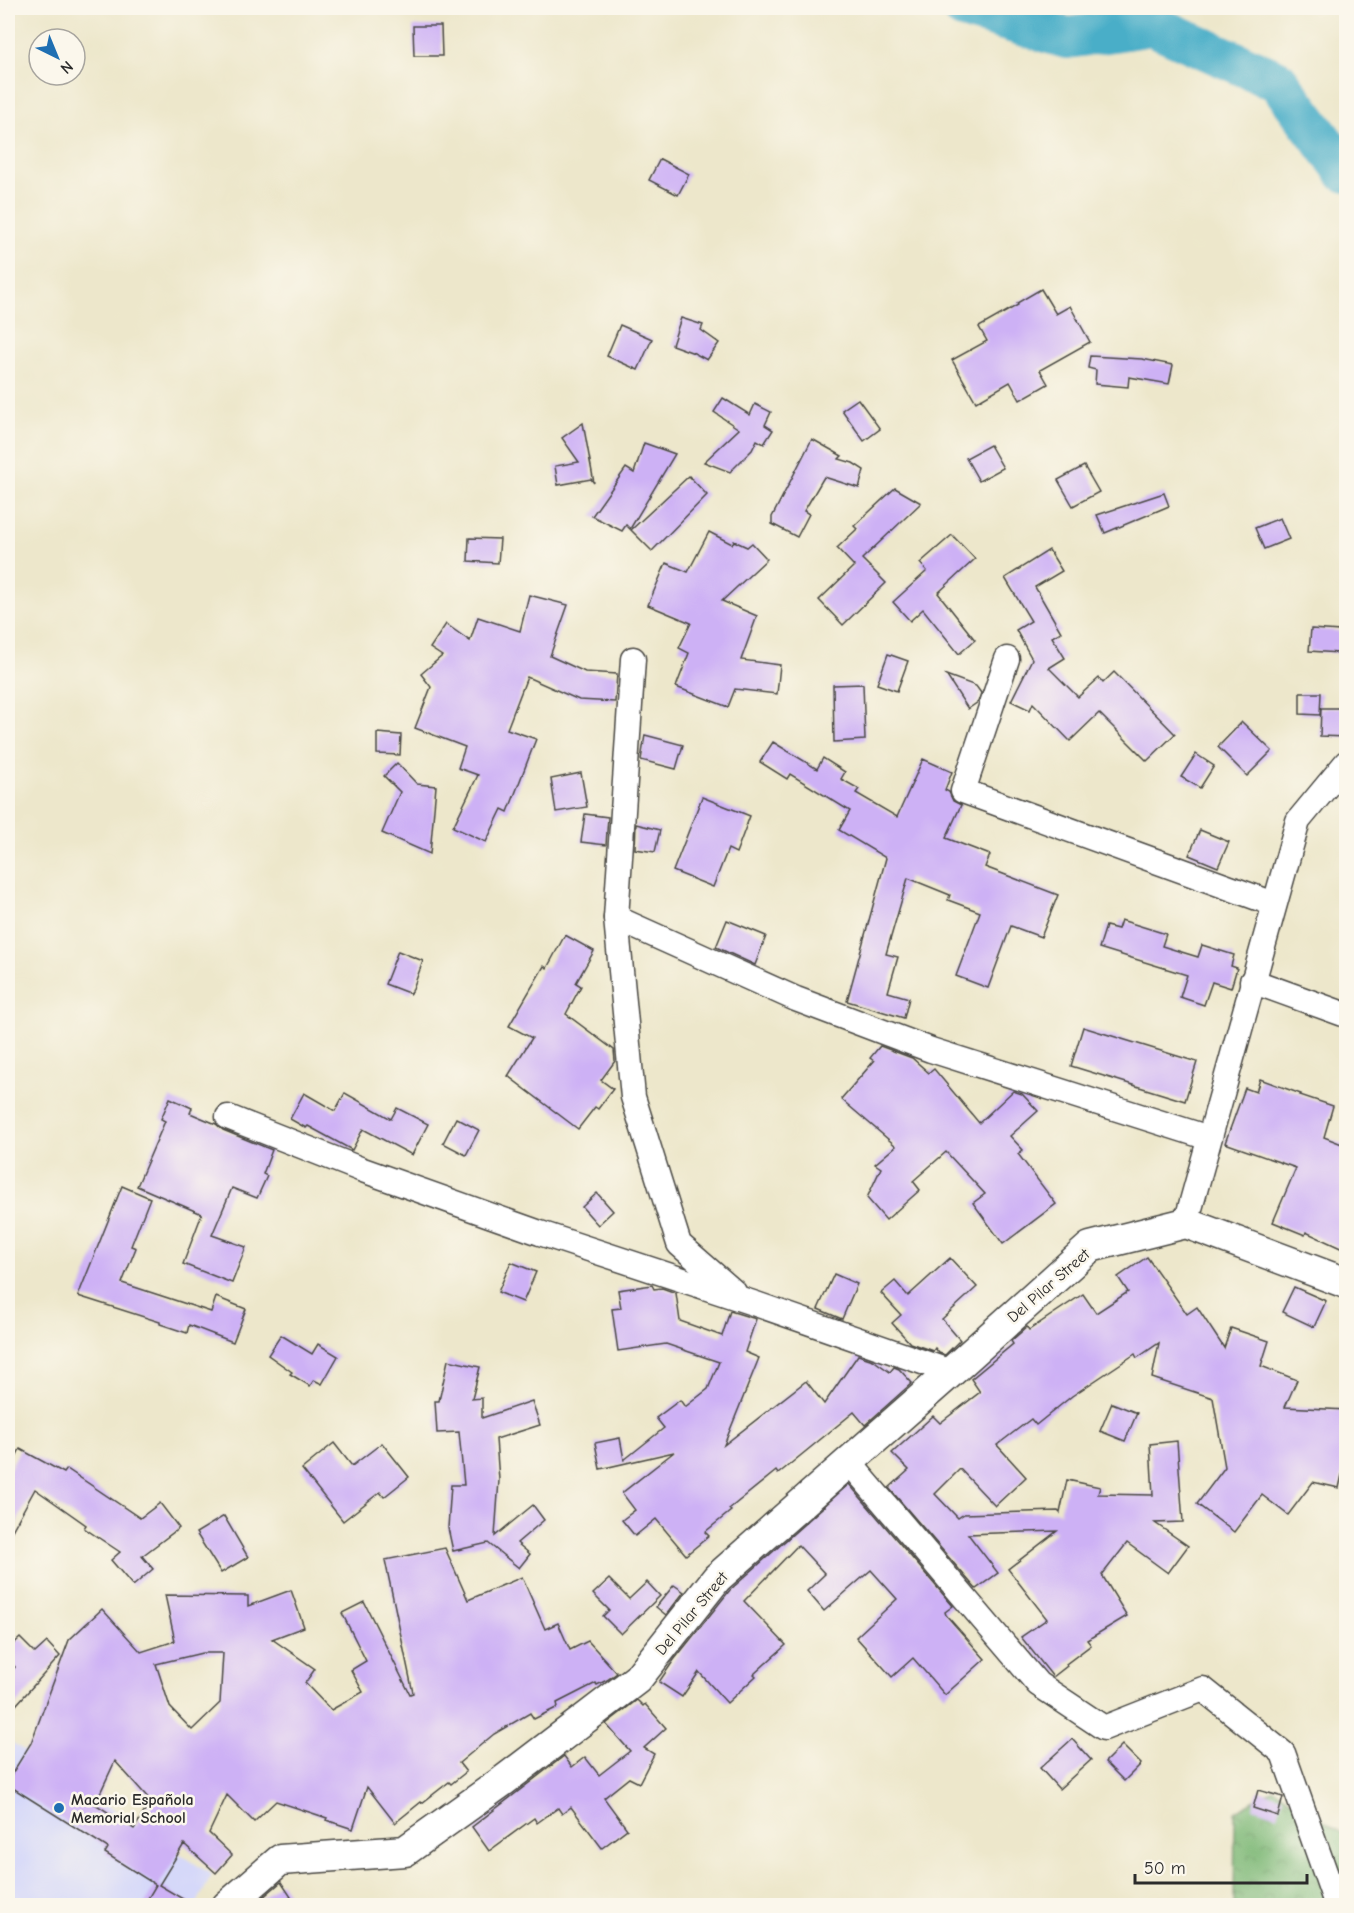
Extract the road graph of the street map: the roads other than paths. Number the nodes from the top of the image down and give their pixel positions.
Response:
1 (633, 659) dead end
2 (1007, 659) dead end
3 (1347, 763) edge
4 (1274, 904) junction
5 (616, 918) junction
6 (1252, 981) junction
7 (1347, 1015) edge
8 (228, 1117) dead end
9 (1209, 1138) junction
10 (1186, 1223) junction
11 (1347, 1283) edge
12 (742, 1300) junction
13 (951, 1372) junction
14 (849, 1462) junction
15 (226, 1905) edge
16 (1337, 1905) edge

1 - 5 street
2 - 4 street
3 - 4 street
4 - 6 street
5 - 9 street
5 - 12 street
6 - 7 street
6 - 9 street
8 - 12 street
9 - 10 street
10 - 11 street
10 - 13 street, Del Pilar Street
12 - 13 street
13 - 14 street, Del Pilar Street
14 - 15 street, Del Pilar Street
14 - 16 street

